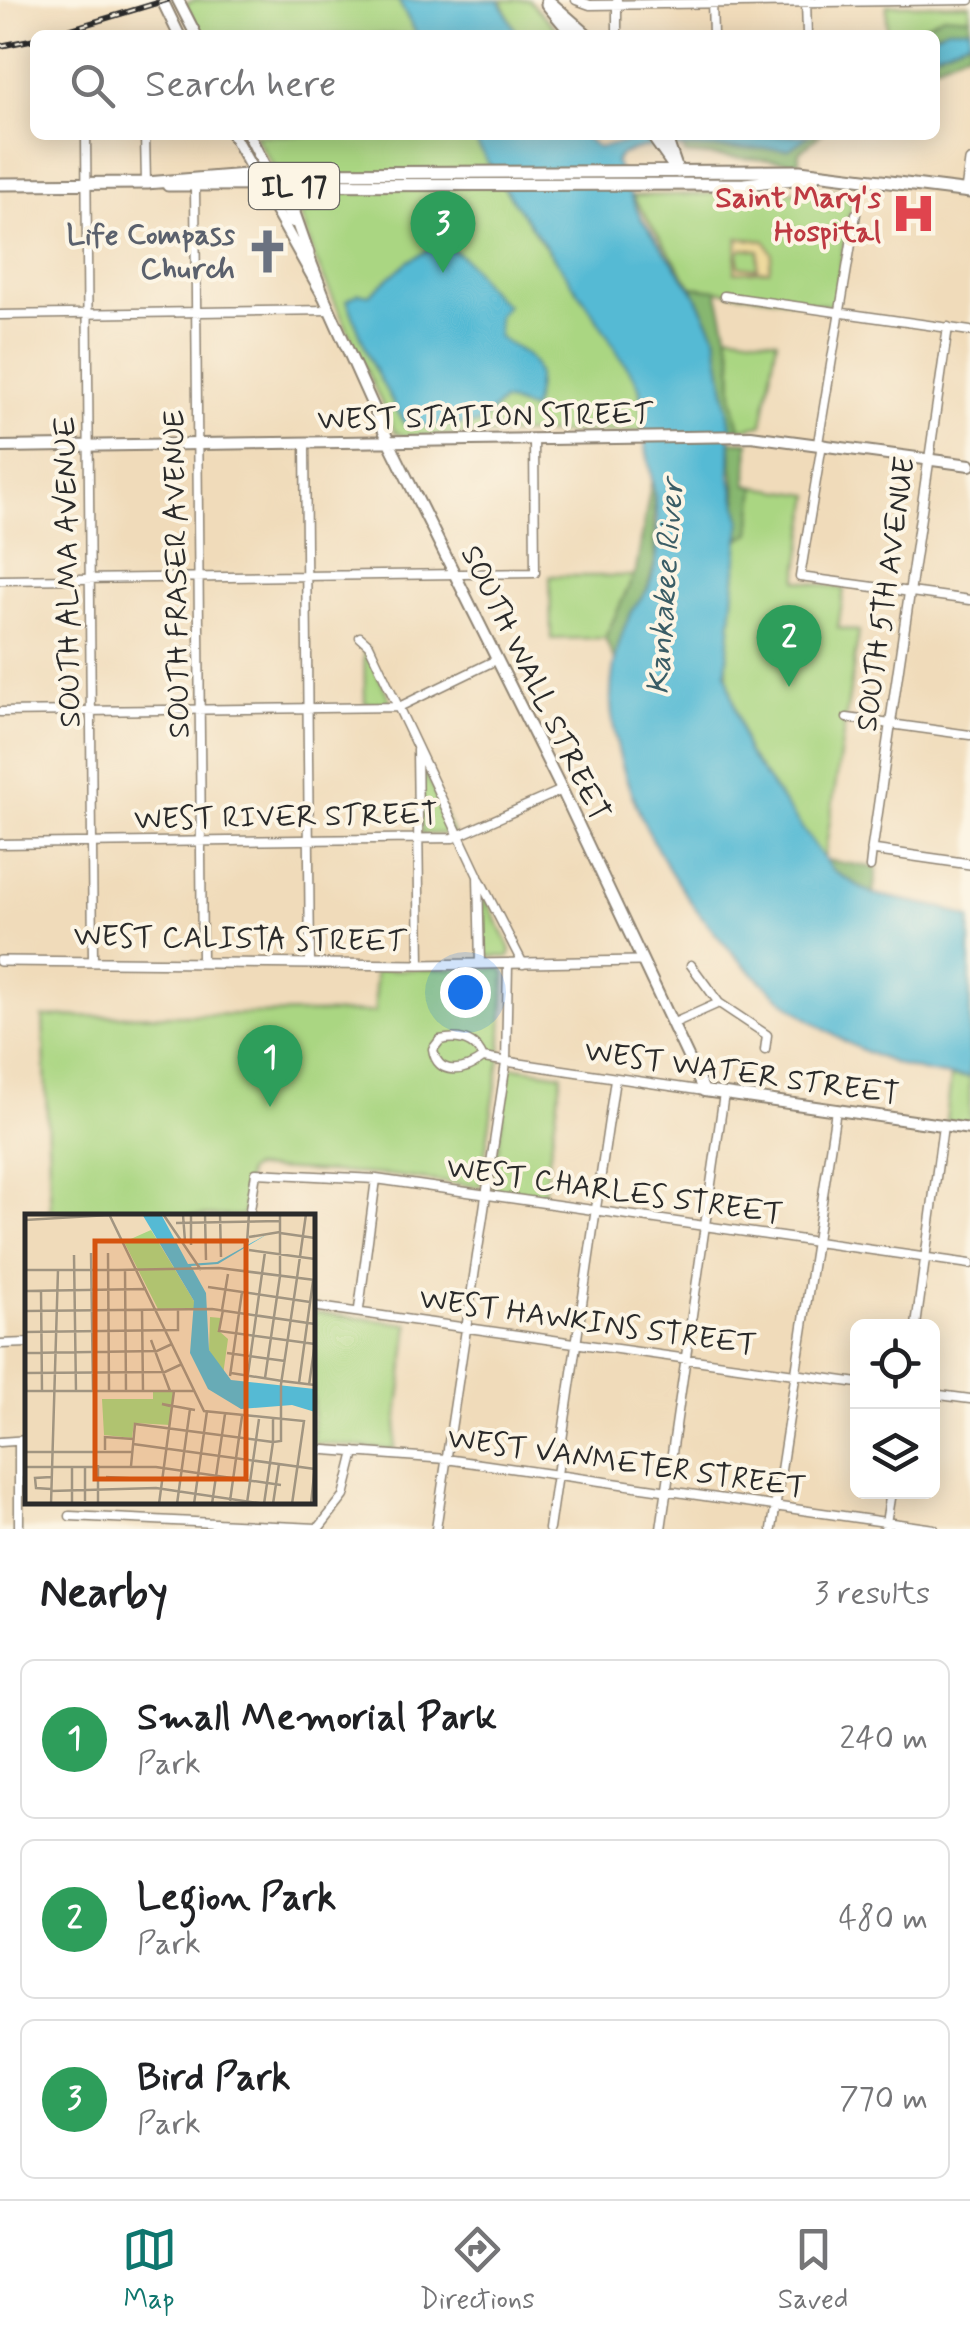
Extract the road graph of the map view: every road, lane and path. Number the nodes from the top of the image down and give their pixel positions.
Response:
1 (162, 0) edge
2 (178, 0) edge
3 (546, 0) edge
4 (900, 0) edge
5 (970, 0) edge
6 (576, 1) edge
7 (806, 1) edge
8 (617, 2) edge
9 (712, 2) edge
10 (177, 30) edge
11 (193, 30) edge
12 (570, 30) edge
13 (581, 30) edge
14 (617, 30) edge
15 (713, 30) edge
16 (807, 30) edge
17 (86, 140) edge
18 (146, 140) edge
19 (237, 140) edge
20 (252, 140) edge
21 (656, 140) edge
22 (666, 140) edge
23 (970, 161) edge
24 (673, 163) junction
25 (268, 173) junction
26 (822, 174) junction
27 (258, 179) junction
28 (146, 183) junction
29 (0, 184) edge
30 (86, 184) junction
31 (683, 184) junction
32 (275, 186) junction
33 (313, 186) junction
34 (195, 187) junction
35 (968, 191) edge
36 (856, 214) dead end
37 (308, 253) junction
38 (724, 296) dead end
39 (324, 297) junction
40 (196, 310) junction
41 (330, 310) junction
42 (838, 312) junction
43 (86, 313) junction
44 (0, 315) edge
45 (948, 328) junction
46 (970, 331) edge
47 (534, 439) junction
48 (820, 443) junction
49 (304, 444) junction
50 (390, 444) junction
51 (197, 445) junction
52 (89, 446) junction
53 (0, 447) edge
54 (929, 459) junction
55 (970, 465) edge
56 (456, 574) junction
57 (306, 576) junction
58 (198, 577) junction
59 (90, 578) junction
60 (0, 580) edge
61 (910, 592) junction
62 (970, 600) edge
63 (360, 637) dead end
64 (496, 660) junction
65 (308, 708) junction
66 (399, 708) junction
67 (200, 710) junction
68 (92, 711) junction
69 (0, 712) edge
70 (847, 718) dead end
71 (892, 724) junction
72 (970, 735) edge
73 (417, 746) junction
74 (562, 790) junction
75 (460, 836) junction
76 (418, 840) junction
77 (201, 842) junction
78 (309, 842) junction
79 (0, 844) edge
80 (93, 844) junction
81 (872, 850) junction
82 (970, 864) edge
83 (870, 867) dead end
84 (478, 876) junction
85 (0, 961) edge
86 (92, 961) junction
87 (202, 961) junction
88 (641, 961) junction
89 (310, 963) junction
90 (480, 964) junction
91 (508, 964) junction
92 (523, 964) junction
93 (420, 965) junction
94 (692, 965) dead end
95 (718, 1002) junction
96 (674, 1023) junction
97 (766, 1050) dead end
98 (483, 1058) junction
99 (506, 1063) junction
100 (614, 1079) junction
101 (704, 1091) junction
102 (724, 1094) junction
103 (836, 1110) junction
104 (943, 1126) junction
105 (970, 1130) edge
106 (376, 1179) junction
107 (486, 1194) junction
108 (594, 1210) junction
109 (249, 1214) edge
110 (705, 1226) junction
111 (816, 1242) junction
112 (926, 1258) junction
113 (970, 1264) edge
114 (315, 1306) edge
115 (360, 1310) junction
116 (917, 1319) edge
117 (466, 1327) junction
118 (25, 1343) edge
119 (574, 1343) junction
120 (0, 1344) edge
121 (685, 1358) junction
122 (794, 1374) junction
123 (850, 1382) edge
124 (940, 1395) edge
125 (970, 1399) edge
126 (24, 1441) edge
127 (0, 1442) edge
128 (315, 1449) edge
129 (355, 1452) junction
130 (446, 1458) junction
131 (557, 1476) junction
132 (666, 1490) junction
133 (890, 1499) edge
134 (776, 1507) junction
135 (70, 1516) dead end
136 (127, 1525) edge
137 (886, 1525) edge
138 (19, 1529) edge
139 (317, 1529) edge
140 (436, 1529) edge
141 (550, 1529) edge
142 (661, 1529) edge
143 (772, 1529) edge
144 (934, 1529) edge

1 - 10 main road
2 - 11 main road
3 - 12 main road
3 - 13 main road
4 - 5 street
4 - 7 street
6 - 8 street
7 - 9 street
7 - 16 street
8 - 9 street
8 - 14 street
9 - 15 street
17 - 30 street, SOUTH ALMA AVENUE
18 - 28 street
19 - 27 main road, SOUTH WALL STREET
20 - 25 main road, SOUTH WALL STREET
21 - 24 main road
22 - 24 main road
23 - 35 street
24 - 25 main road, IL 17
24 - 26 main road
24 - 31 main road
25 - 27 main road, IL 17
25 - 32 main road, SOUTH WALL STREET
26 - 31 main road
26 - 35 main road
27 - 28 main road, IL 17
27 - 32 main road, IL 17
27 - 34 main road, IL 17
27 - 39 main road, SOUTH WALL STREET
28 - 30 main road, IL 17
28 - 34 main road, IL 17
29 - 30 main road, IL 17
30 - 43 street, SOUTH ALMA AVENUE
31 - 33 main road, IL 17
32 - 33 main road, IL 17
32 - 37 main road, SOUTH WALL STREET
33 - 37 main road
34 - 40 street, SOUTH FRASER AVENUE
36 - 42 street
37 - 39 main road, SOUTH WALL STREET
38 - 42 street
39 - 41 main road, SOUTH WALL STREET
40 - 41 street
40 - 43 street
40 - 51 street, SOUTH FRASER AVENUE
41 - 50 main road, SOUTH WALL STREET
42 - 45 street
42 - 48 street
43 - 44 street
43 - 52 street, SOUTH ALMA AVENUE
45 - 46 street
45 - 54 street, SOUTH 5TH AVENUE
47 - 48 main road, WEST STATION STREET
47 - 50 main road, WEST STATION STREET
47 - 56 street
48 - 54 main road, WEST STATION STREET
48 - 61 street
49 - 50 main road, WEST STATION STREET
49 - 51 main road, WEST STATION STREET
49 - 57 street
50 - 56 main road, SOUTH WALL STREET
51 - 52 main road, WEST STATION STREET
51 - 58 street, SOUTH FRASER AVENUE
52 - 53 main road, WEST STATION STREET
52 - 59 street, SOUTH ALMA AVENUE
54 - 55 main road, WEST STATION STREET
54 - 61 street, SOUTH 5TH AVENUE
56 - 57 street
56 - 64 main road, SOUTH WALL STREET
57 - 58 street
57 - 65 street
58 - 59 street
58 - 67 street, SOUTH FRASER AVENUE
59 - 60 street
59 - 68 street, SOUTH ALMA AVENUE
61 - 62 street
61 - 71 street, SOUTH 5TH AVENUE
63 - 66 street
64 - 66 street
64 - 74 main road, SOUTH WALL STREET
65 - 66 street
65 - 67 street
65 - 78 street
66 - 73 street
67 - 68 street
67 - 77 street, SOUTH FRASER AVENUE
68 - 69 street
68 - 80 street, SOUTH ALMA AVENUE
70 - 71 street
71 - 72 street
71 - 81 street, SOUTH 5TH AVENUE
73 - 75 street
73 - 76 street
74 - 75 street, WEST RIVER STREET
74 - 88 main road, SOUTH WALL STREET
75 - 76 street, WEST RIVER STREET
75 - 84 street
76 - 78 street, WEST RIVER STREET
76 - 93 street
77 - 78 street, WEST RIVER STREET
77 - 80 street, WEST RIVER STREET
77 - 87 street, SOUTH FRASER AVENUE
78 - 89 street
79 - 80 street, WEST RIVER STREET
80 - 86 street, SOUTH ALMA AVENUE
81 - 82 street
81 - 83 street, SOUTH 5TH AVENUE
84 - 90 street
84 - 92 street
85 - 86 street, WEST CALISTA STREET
86 - 87 street, WEST CALISTA STREET
87 - 89 street, WEST CALISTA STREET
88 - 92 street, WEST CALISTA STREET
88 - 96 main road, SOUTH WALL STREET
89 - 93 street, WEST CALISTA STREET
90 - 91 street, WEST CALISTA STREET
90 - 93 street, WEST CALISTA STREET
91 - 92 street, WEST CALISTA STREET
91 - 99 street
94 - 95 street
95 - 96 street
95 - 97 street
96 - 101 main road, SOUTH WALL STREET
98 - 98 street
98 - 99 street, WEST WATER STREET
99 - 100 street, WEST WATER STREET
99 - 107 street
100 - 101 street, WEST WATER STREET
100 - 108 street
101 - 102 main road, WEST WATER STREET
102 - 103 main road, WEST WATER STREET
102 - 110 street
103 - 104 main road, WEST WATER STREET
103 - 111 street
104 - 105 main road, WEST WATER STREET
104 - 112 street
106 - 107 street, WEST CHARLES STREET
106 - 109 street, WEST CHARLES STREET
106 - 115 street
107 - 108 street, WEST CHARLES STREET
107 - 117 street
108 - 110 street, WEST CHARLES STREET
108 - 119 street
110 - 111 street, WEST CHARLES STREET
110 - 121 street
111 - 112 street, WEST CHARLES STREET
111 - 122 street
112 - 113 street, WEST CHARLES STREET
112 - 116 street
114 - 115 street, WEST HAWKINS STREET
115 - 117 street, WEST HAWKINS STREET
117 - 119 street, WEST HAWKINS STREET
117 - 130 street
118 - 120 street
119 - 121 street, WEST HAWKINS STREET
119 - 131 street
121 - 122 street, WEST HAWKINS STREET
121 - 132 street
122 - 123 street, WEST HAWKINS STREET
122 - 134 street
124 - 125 street
126 - 127 street
126 - 138 street
128 - 129 street, WEST VANMETER STREET
129 - 130 street, WEST VANMETER STREET
129 - 139 street
130 - 131 street, WEST VANMETER STREET
130 - 140 street
131 - 132 street, WEST VANMETER STREET
131 - 141 street
132 - 134 street, WEST VANMETER STREET
132 - 142 street
133 - 137 street
134 - 137 street, WEST VANMETER STREET
134 - 143 street
135 - 136 street
136 - 139 street
137 - 144 street, WEST VANMETER STREET

